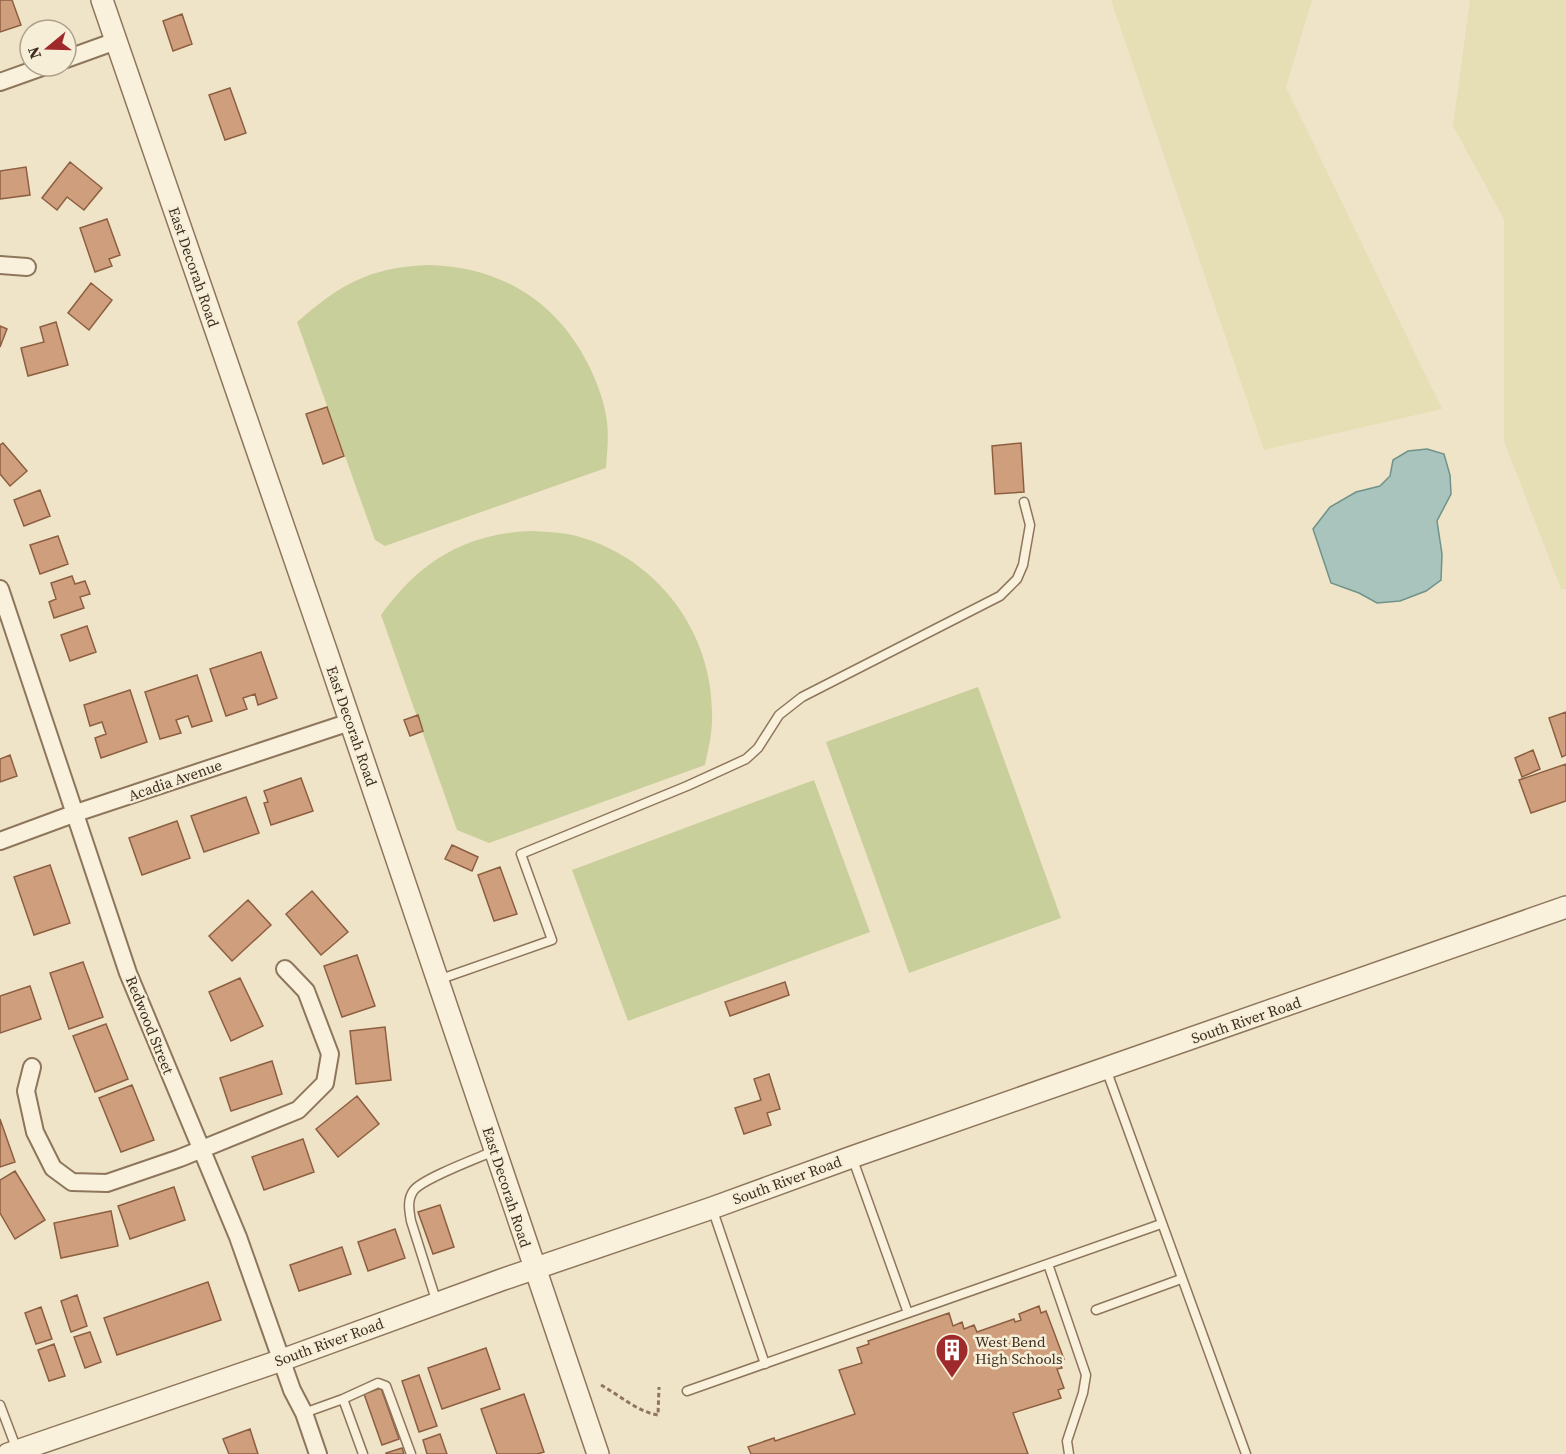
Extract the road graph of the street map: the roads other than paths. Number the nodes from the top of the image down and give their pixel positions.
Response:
1 (102, 0) edge
2 (116, 41) junction
3 (78, 55) edge
4 (18, 76) edge
5 (0, 82) edge
6 (0, 266) edge
7 (27, 267) dead end
8 (1024, 502) dead end
9 (0, 590) edge
10 (350, 722) junction
11 (76, 813) junction
12 (0, 841) edge
13 (1566, 907) edge
14 (285, 969) dead end
15 (438, 980) junction
16 (32, 1068) dead end
17 (1106, 1069) junction
18 (201, 1149) junction
19 (495, 1151) junction
20 (852, 1156) junction
21 (712, 1208) junction
22 (1161, 1224) junction
23 (1048, 1264) junction
24 (534, 1269) junction
25 (1181, 1279) junction
26 (437, 1303) junction
27 (1096, 1310) dead end
28 (908, 1313) junction
29 (282, 1360) junction
30 (765, 1364) junction
31 (687, 1392) dead end
32 (343, 1399) junction
33 (0, 1406) edge
34 (304, 1413) junction
35 (13, 1452) edge
36 (318, 1454) edge
37 (363, 1454) edge
38 (411, 1454) edge
39 (598, 1454) edge
40 (1069, 1454) edge
41 (1246, 1454) edge

1 - 2 street, East Decorah Road
2 - 3 street
2 - 10 street, East Decorah Road
4 - 5 street
6 - 7 street
8 - 15 lane
9 - 11 street, Redwood Street
10 - 11 street, Acadia Avenue
10 - 15 street, East Decorah Road
11 - 12 street, Acadia Avenue
11 - 18 street, Redwood Street
13 - 17 street, South River Road
14 - 18 street
15 - 19 street, East Decorah Road
16 - 18 street
17 - 20 street, South River Road
17 - 22 lane
18 - 29 street, Redwood Street
19 - 24 street, East Decorah Road
19 - 26 lane
20 - 21 street, South River Road
20 - 28 lane
21 - 24 street, South River Road
21 - 30 lane
22 - 23 lane
22 - 25 lane
23 - 28 lane
23 - 40 lane
24 - 26 street, South River Road
24 - 39 street, East Decorah Road
25 - 27 lane
25 - 41 lane
26 - 29 street, South River Road
28 - 30 lane
29 - 34 street, Redwood Street
29 - 35 street, South River Road
30 - 31 lane
32 - 34 lane
32 - 37 lane
32 - 38 lane
33 - 35 lane
34 - 36 street, Redwood Street

